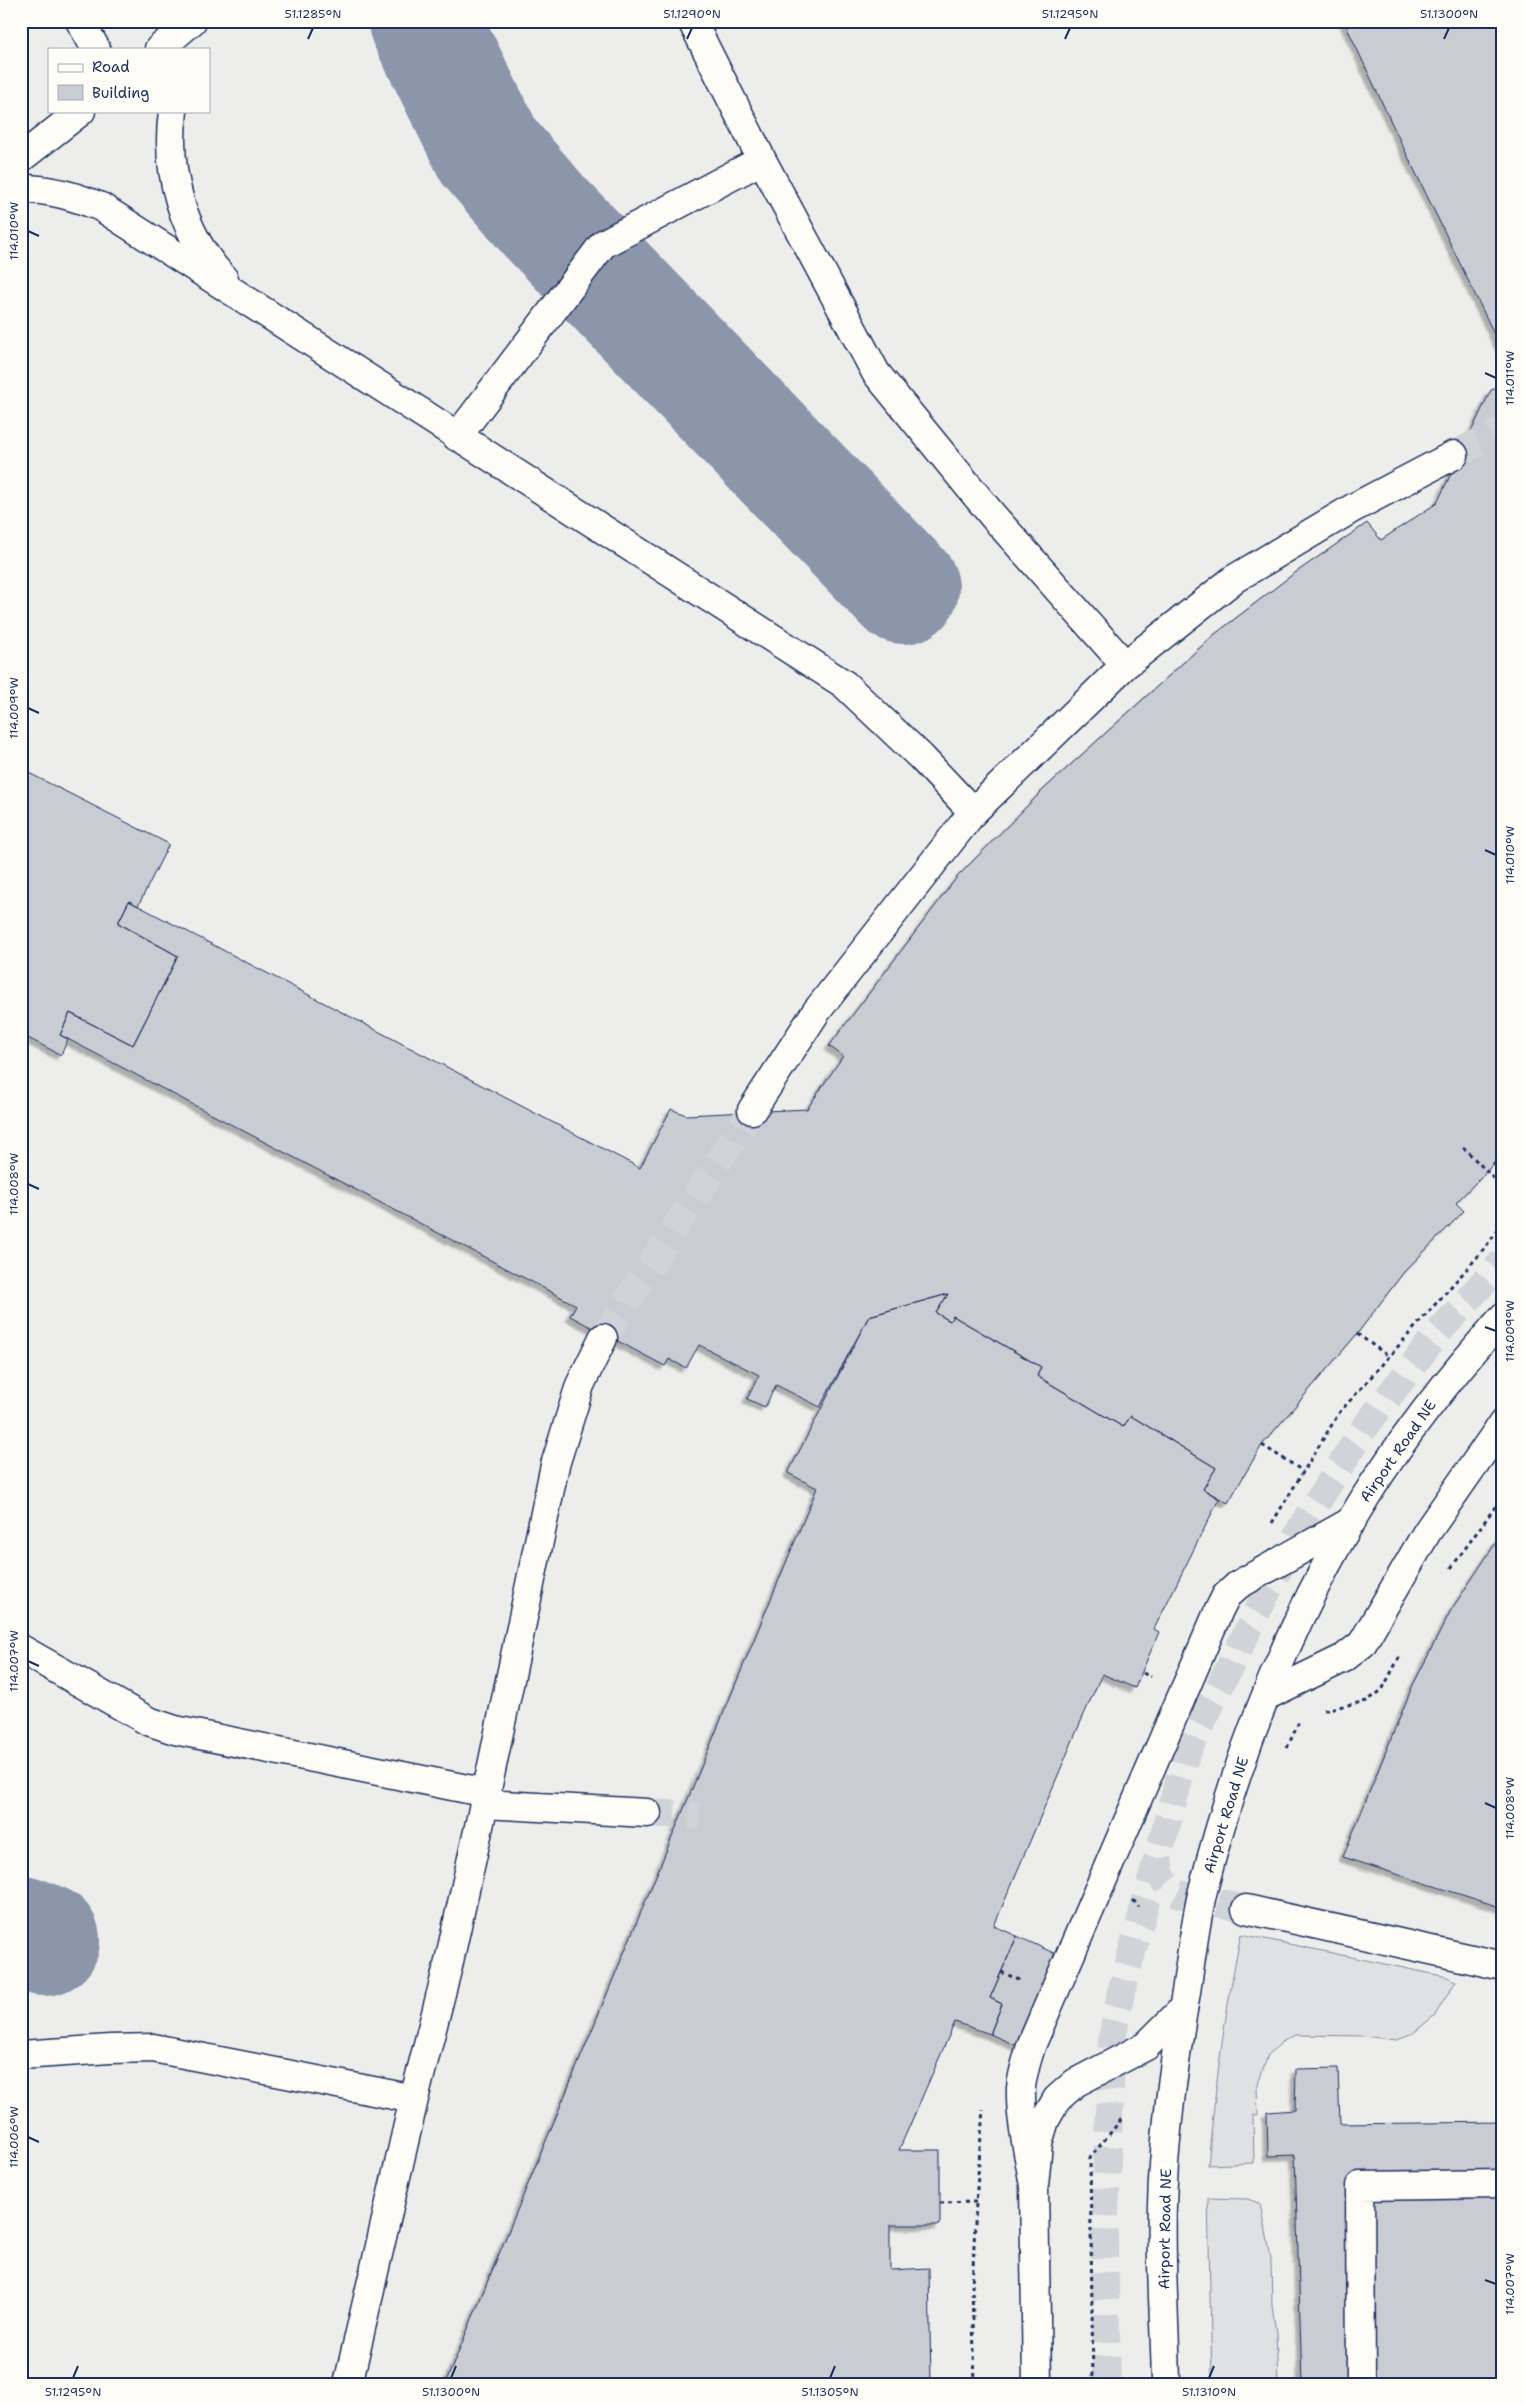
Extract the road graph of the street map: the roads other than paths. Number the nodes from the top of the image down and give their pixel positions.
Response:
1 (80, 21) edge
2 (192, 21) edge
3 (205, 21) edge
4 (692, 21) edge
5 (95, 48) edge
6 (160, 48) edge
7 (191, 48) edge
8 (80, 112) edge
9 (173, 112) edge
10 (21, 158) edge
11 (762, 160) junction
12 (21, 190) edge
13 (238, 294) junction
14 (457, 437) junction
15 (1454, 455) tunnel mouth
16 (1125, 665) junction
17 (973, 812) junction
18 (752, 1110) tunnel mouth
19 (1503, 1317) edge
20 (603, 1338) tunnel mouth
21 (1503, 1423) edge
22 (1352, 1521) junction
23 (21, 1649) edge
24 (1266, 1696) junction
25 (485, 1798) junction
26 (647, 1813) tunnel mouth
27 (1246, 1909) tunnel mouth
28 (1503, 1966) edge
29 (1183, 2009) junction
30 (21, 2055) edge
31 (414, 2099) junction
32 (1503, 2184) edge
33 (1034, 2186) junction
34 (348, 2384) edge
35 (1037, 2384) edge
36 (1166, 2384) edge
37 (1362, 2384) edge

1 - 5 main road
2 - 6 main road
3 - 7 main road
4 - 11 main road
8 - 10 main road
9 - 13 main road
11 - 14 main road
11 - 16 main road
12 - 13 main road
13 - 14 main road
14 - 17 main road
15 - 16 main road
16 - 17 main road
17 - 18 main road
19 - 22 main road, Airport Road NE
20 - 25 main road
21 - 24 main road
22 - 24 main road, Airport Road NE
22 - 33 main road
23 - 25 main road
24 - 29 main road, Airport Road NE
25 - 26 main road
25 - 31 main road
27 - 28 main road
29 - 33 main road
29 - 36 main road, Airport Road NE
30 - 31 main road
31 - 34 main road
32 - 37 main road
33 - 35 main road

